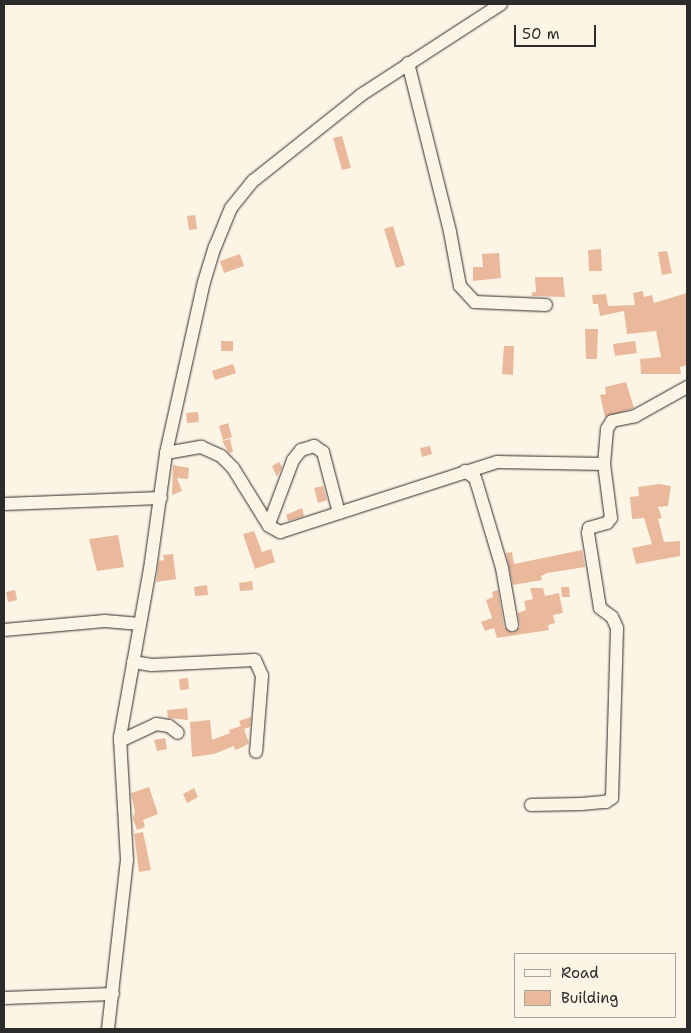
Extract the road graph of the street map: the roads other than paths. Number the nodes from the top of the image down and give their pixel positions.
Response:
1 (501, 4) edge
2 (408, 63) junction
3 (546, 305) dead end
4 (687, 387) edge
5 (166, 453) junction
6 (604, 464) junction
7 (466, 471) junction
8 (161, 498) junction
9 (4, 504) edge
10 (339, 512) junction
11 (269, 524) junction
12 (134, 623) junction
13 (512, 625) dead end
14 (4, 630) edge
15 (133, 662) junction
16 (178, 733) dead end
17 (120, 741) junction
18 (256, 752) dead end
19 (531, 805) dead end
20 (107, 994) junction
21 (4, 998) edge
22 (108, 1029) edge

1 - 2 street
2 - 3 street
2 - 5 street
4 - 6 street
5 - 8 street
5 - 11 street
6 - 7 street
6 - 19 street
7 - 10 street
7 - 13 street
8 - 9 street
8 - 12 street
10 - 11 street
10 - 11 street
12 - 14 street
12 - 15 street
15 - 17 street
15 - 18 street
16 - 17 street
17 - 20 street
20 - 21 street
20 - 22 street

